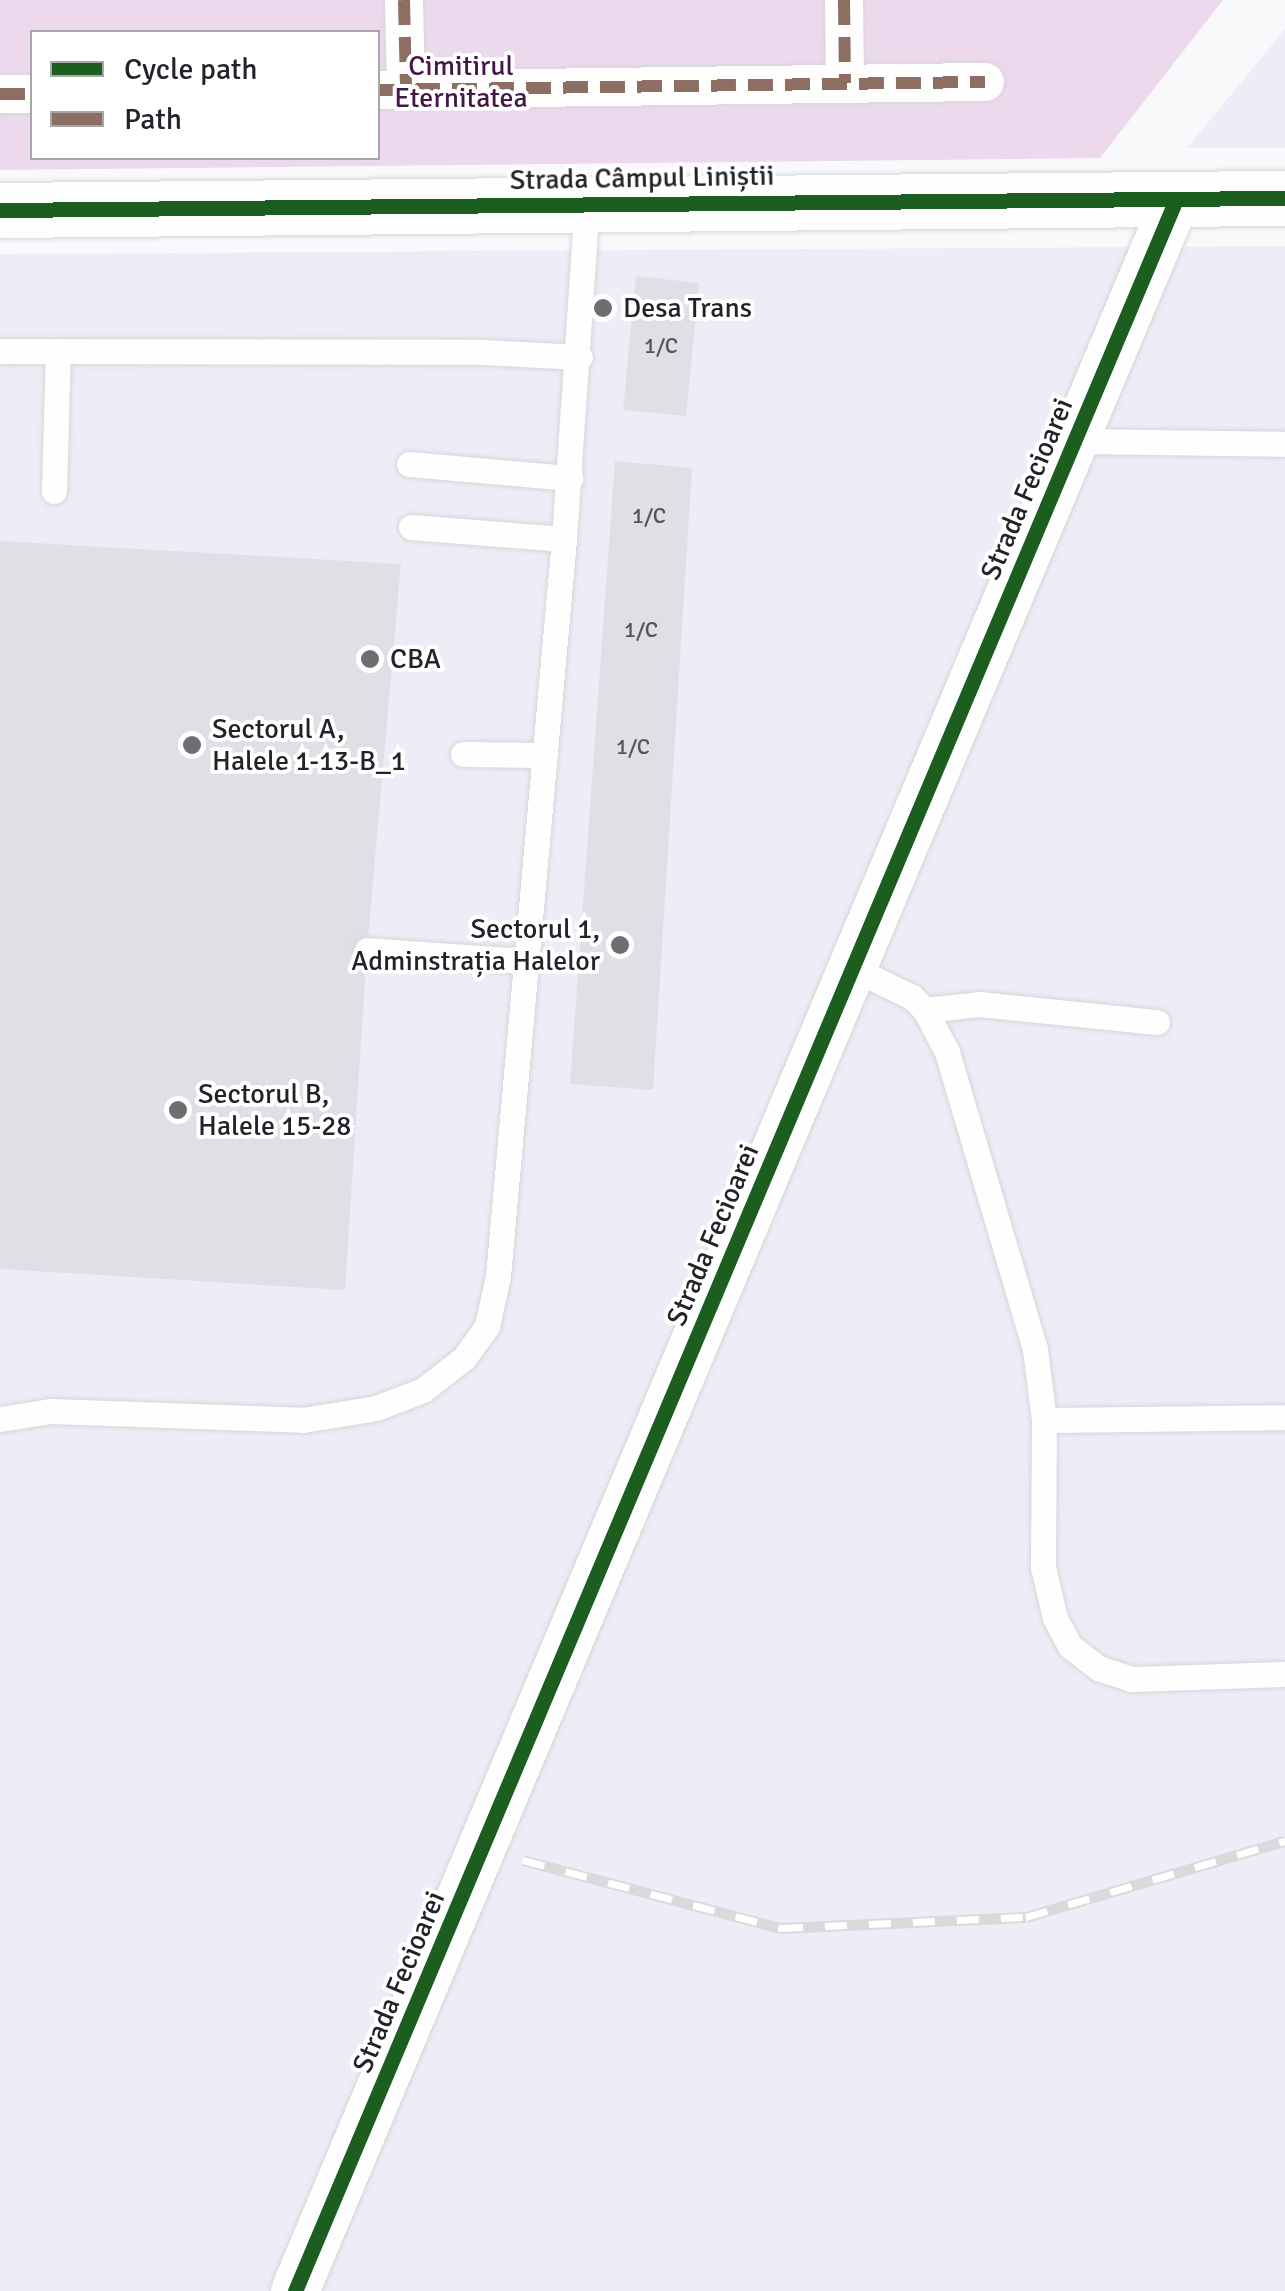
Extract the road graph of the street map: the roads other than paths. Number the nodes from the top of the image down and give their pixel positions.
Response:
1 (404, 0) edge
2 (844, 0) edge
3 (985, 82) dead end
4 (845, 83) junction
5 (392, 90) edge
6 (0, 94) edge
7 (30, 94) edge
8 (1176, 198) junction
9 (1285, 198) edge
10 (587, 204) junction
11 (0, 210) edge
12 (0, 351) edge
13 (58, 351) junction
14 (580, 356) junction
15 (1074, 442) junction
16 (1285, 444) edge
17 (409, 464) dead end
18 (570, 478) junction
19 (54, 491) dead end
20 (411, 527) dead end
21 (564, 539) junction
22 (463, 754) dead end
23 (544, 755) junction
24 (366, 950) dead end
25 (526, 962) junction
26 (852, 968) junction
27 (925, 1010) junction
28 (1156, 1022) dead end
29 (1285, 1417) edge
30 (0, 1419) edge
31 (1044, 1420) junction
32 (1285, 1674) edge
33 (296, 2291) edge

1 - 5 street
2 - 4 street
3 - 4 street
4 - 5 street
6 - 7 street
8 - 9 street, Strada Câmpul Liniștii
8 - 10 street, Strada Câmpul Liniștii
8 - 15 street, Strada Fecioarei
10 - 11 street, Strada Câmpul Liniștii
10 - 14 lane
12 - 13 lane
13 - 14 lane
13 - 19 lane
14 - 18 lane
15 - 16 lane
15 - 26 street, Strada Fecioarei
17 - 18 lane
18 - 21 lane
20 - 21 lane
21 - 23 lane
22 - 23 lane
23 - 25 lane
24 - 25 lane
25 - 30 lane
26 - 27 lane
26 - 33 street, Strada Fecioarei
27 - 28 lane
27 - 31 lane
29 - 31 lane
31 - 32 lane

